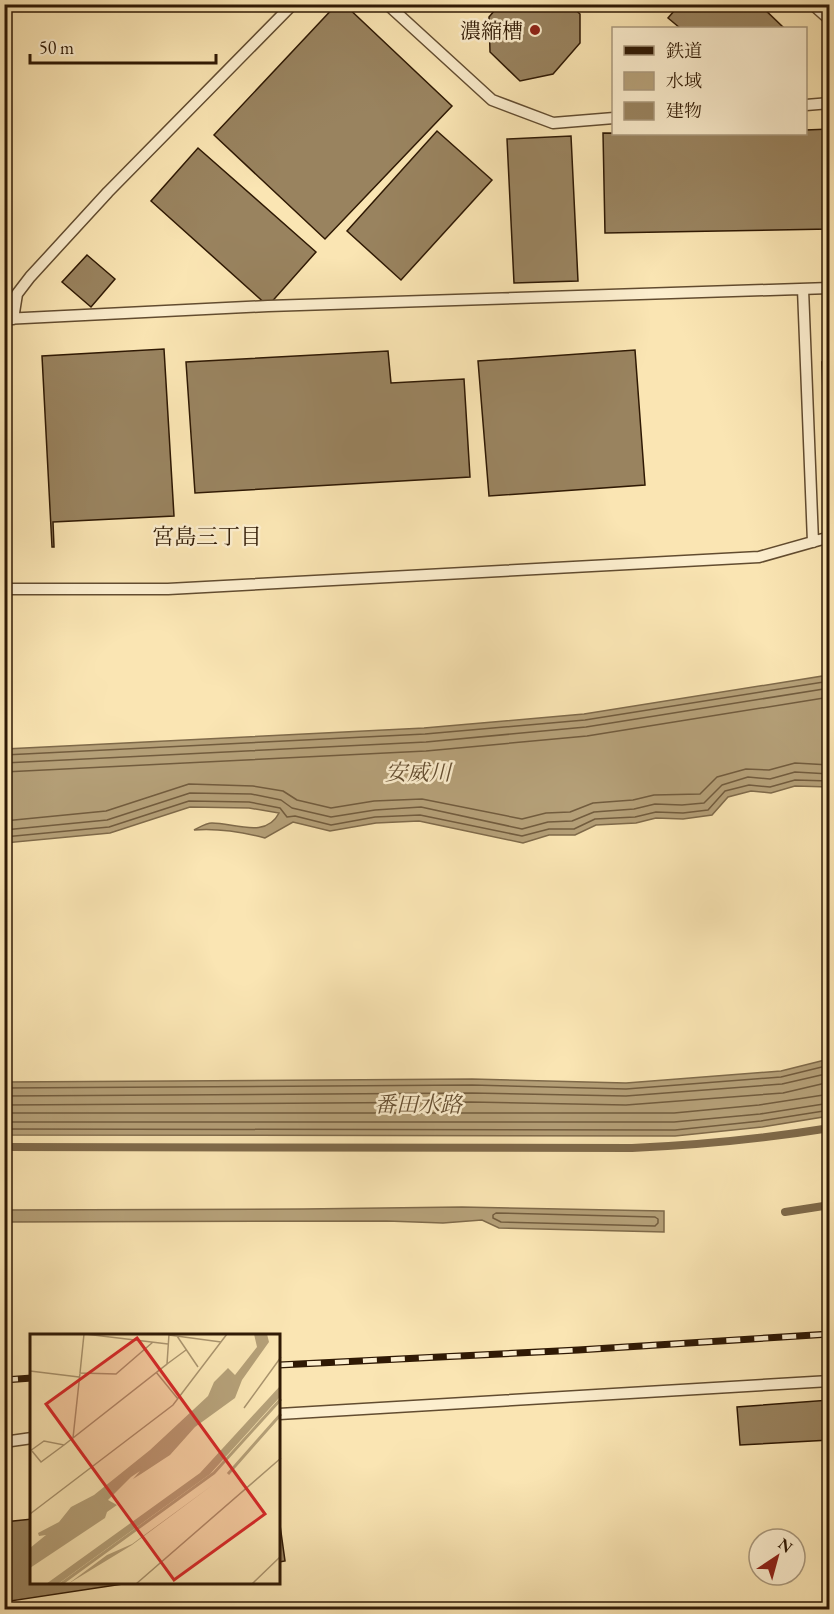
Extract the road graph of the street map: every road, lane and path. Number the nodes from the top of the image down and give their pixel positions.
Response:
1 (293, 4) edge
2 (387, 4) edge
3 (812, 4) edge
4 (830, 20) edge
5 (830, 103) edge
6 (807, 105) edge
7 (612, 118) edge
8 (830, 288) edge
9 (803, 289) junction
10 (9, 319) edge
11 (830, 537) edge
12 (813, 542) junction
13 (4, 589) edge
14 (830, 1381) edge
15 (280, 1414) edge
16 (30, 1438) edge
17 (4, 1442) edge

1 - 10 lane
2 - 7 lane
3 - 4 lane
5 - 6 lane
8 - 9 lane
9 - 10 lane
9 - 12 lane
11 - 12 lane
12 - 13 lane
14 - 15 lane
16 - 17 lane

